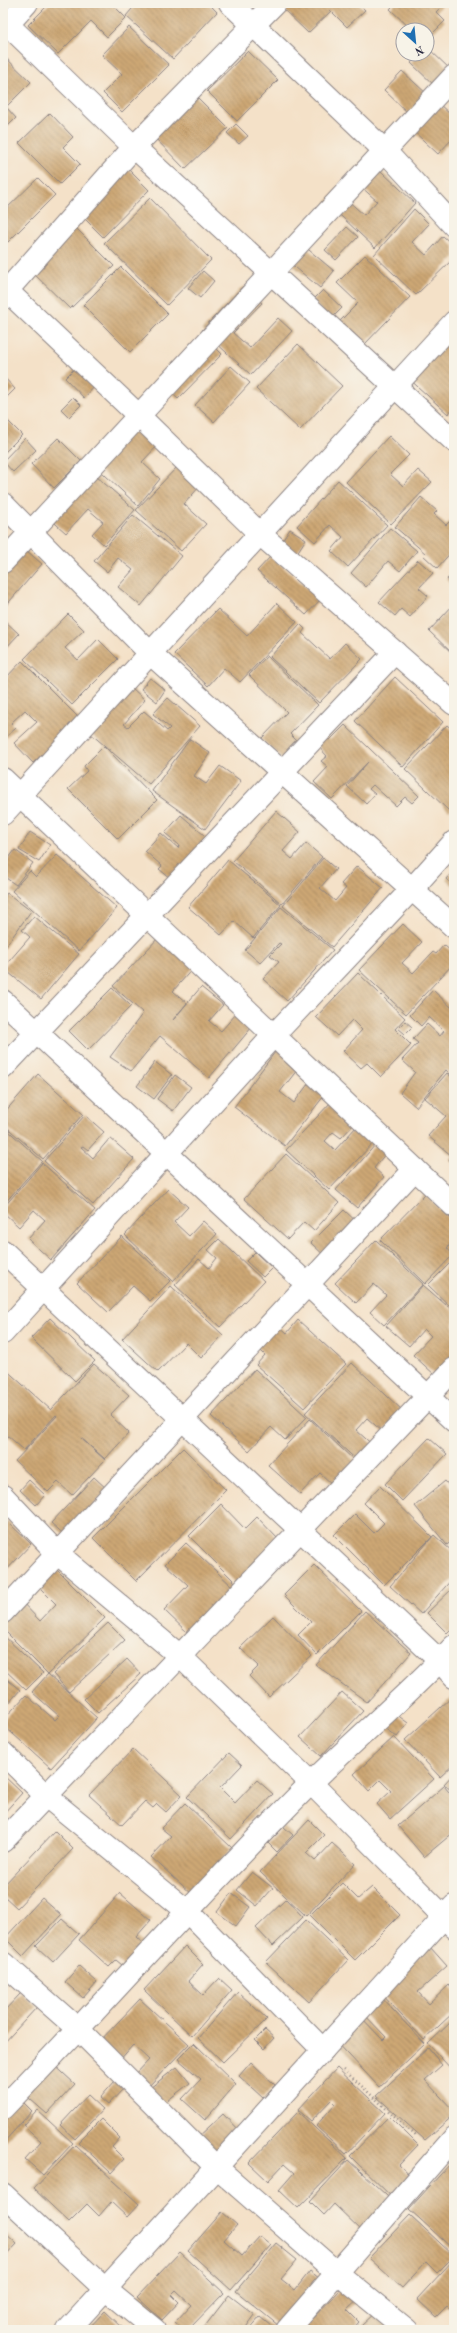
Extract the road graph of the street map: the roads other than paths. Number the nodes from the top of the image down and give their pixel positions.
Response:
1 (27, 3) edge
2 (230, 3) edge
3 (275, 3) edge
4 (5, 25) edge
5 (254, 25) junction
6 (454, 76) edge
7 (134, 147) junction
8 (385, 151) junction
9 (454, 226) edge
10 (272, 273) junction
11 (4, 291) edge
12 (454, 322) edge
13 (395, 386) junction
14 (139, 416) junction
15 (454, 442) edge
16 (3, 504) edge
17 (30, 533) junction
18 (260, 534) junction
19 (3, 562) edge
20 (395, 652) junction
21 (150, 654) junction
22 (454, 704) edge
23 (282, 772) junction
24 (3, 779) edge
25 (20, 795) junction
26 (3, 814) edge
27 (454, 842) edge
28 (411, 890) junction
29 (147, 915) junction
30 (454, 927) edge
31 (3, 1001) edge
32 (37, 1032) junction
33 (274, 1035) junction
34 (3, 1068) edge
35 (167, 1154) junction
36 (415, 1169) junction
37 (454, 1206) edge
38 (3, 1251) edge
39 (307, 1284) junction
40 (44, 1289) junction
41 (3, 1333) edge
42 (454, 1369) edge
43 (428, 1397) junction
44 (182, 1419) junction
45 (454, 1421) edge
46 (3, 1496) edge
47 (300, 1530) junction
48 (57, 1553) junction
49 (3, 1612) edge
50 (180, 1656) junction
51 (449, 1662) edge
52 (3, 1753) edge
53 (311, 1783) junction
54 (46, 1796) junction
55 (3, 1840) edge
56 (187, 1911) junction
57 (451, 1917) edge
58 (3, 1963) edge
59 (79, 2030) junction
60 (323, 2050) junction
61 (3, 2108) edge
62 (454, 2138) edge
63 (446, 2161) edge
64 (216, 2167) junction
65 (3, 2194) edge
66 (337, 2274) junction
67 (105, 2289) junction
68 (68, 2330) edge
69 (155, 2330) edge
70 (287, 2330) edge
71 (407, 2330) edge

1 - 4 street
2 - 5 street
3 - 5 street
4 - 7 street
5 - 7 street
5 - 8 street
6 - 8 street
7 - 10 street
7 - 11 street
8 - 9 street
8 - 10 street
10 - 13 street
10 - 14 street
11 - 14 street
12 - 13 street
13 - 15 street
13 - 18 street
14 - 17 street
14 - 18 street
16 - 17 street
17 - 19 street
17 - 21 street
18 - 20 street
18 - 21 street
20 - 22 street
20 - 23 street
21 - 23 street
21 - 25 street
23 - 28 street
23 - 29 street
24 - 25 street
25 - 26 street
25 - 29 street
27 - 28 street
28 - 30 street
28 - 33 street
29 - 32 street
29 - 33 street
31 - 32 street
32 - 34 street
32 - 35 street
33 - 35 street
33 - 36 street
35 - 39 street
35 - 40 street
36 - 37 street
36 - 39 street
38 - 40 street
39 - 43 street
39 - 44 street
40 - 41 street
40 - 44 street
42 - 43 street
43 - 45 street
43 - 47 street
44 - 47 street
44 - 48 street
46 - 48 street
47 - 50 street
47 - 51 street
48 - 49 street
48 - 50 street
50 - 53 street
50 - 54 street
51 - 53 street
52 - 54 street
53 - 56 street
53 - 57 street
54 - 55 street
54 - 56 street
56 - 59 street
56 - 60 street
57 - 60 street
58 - 59 street
59 - 61 street
59 - 64 street
60 - 64 street
62 - 63 street
63 - 66 street
64 - 66 street
64 - 67 street
65 - 67 street
66 - 70 street
66 - 71 street
67 - 68 street
67 - 69 street

